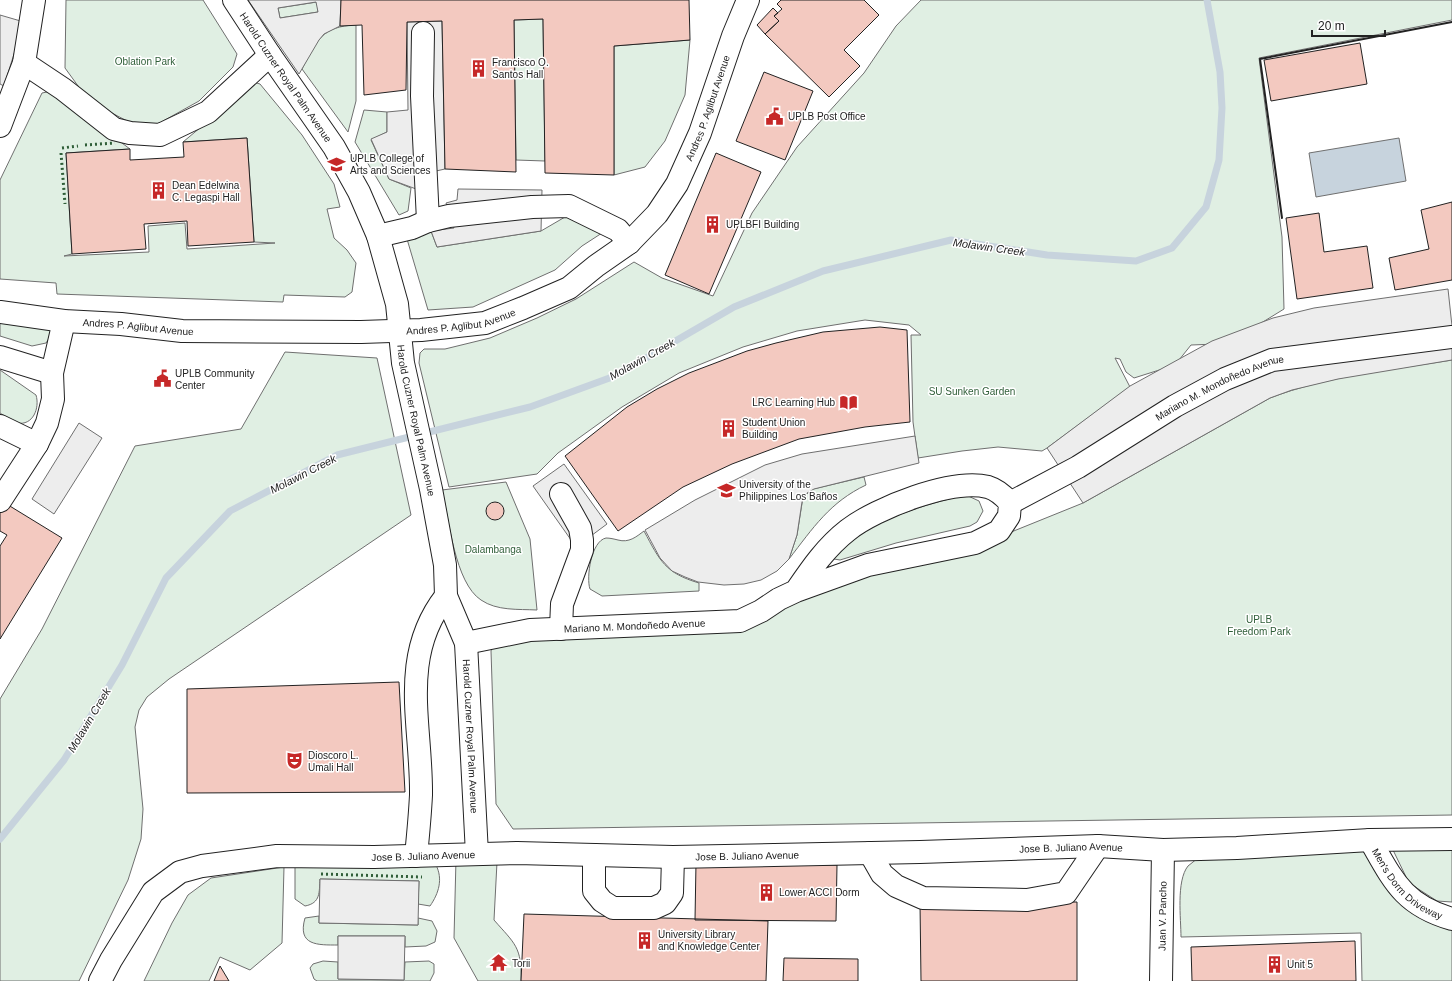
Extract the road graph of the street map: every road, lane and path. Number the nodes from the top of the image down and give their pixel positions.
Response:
1 (34, 0) edge
2 (234, 0) edge
3 (748, 0) edge
4 (423, 33) dead end
5 (270, 55) junction
6 (24, 63) junction
7 (0, 126) edge
8 (428, 221) junction
9 (378, 236) junction
10 (629, 243) junction
11 (0, 312) edge
12 (64, 321) junction
13 (400, 331) junction
14 (1452, 338) edge
15 (0, 357) edge
16 (52, 373) junction
17 (0, 426) edge
18 (37, 444) junction
19 (561, 494) dead end
20 (0, 501) edge
21 (1010, 503) junction
22 (796, 591) junction
23 (446, 596) junction
24 (561, 629) junction
25 (466, 643) junction
26 (1452, 839) edge
27 (1370, 840) junction
28 (1098, 846) junction
29 (1163, 850) junction
30 (870, 853) junction
31 (477, 854) junction
32 (594, 855) junction
33 (416, 856) junction
34 (673, 857) junction
35 (1452, 919) edge
36 (100, 981) edge
37 (1161, 981) edge

1 - 6 street
2 - 5 street, Harold Cuzner Royal Palm Avenue
3 - 10 street, Andres P. Aglibut Avenue
4 - 8 street
5 - 6 street
5 - 9 street, Harold Cuzner Royal Palm Avenue
6 - 7 street
8 - 9 street
8 - 10 street
9 - 13 street, Harold Cuzner Royal Palm Avenue
10 - 13 street, Andres P. Aglibut Avenue
11 - 12 street, Andres P. Aglibut Avenue
12 - 13 street, Andres P. Aglibut Avenue
12 - 16 street
13 - 23 street, Harold Cuzner Royal Palm Avenue
14 - 21 street, Mariano M. Mondoñedo Avenue
15 - 16 street
16 - 18 street
17 - 18 street
18 - 20 street
19 - 24 street
21 - 22 street, Mariano M. Mondoñedo Avenue
21 - 22 street, Mariano M. Mondoñedo Avenue
22 - 24 street, Mariano M. Mondoñedo Avenue
23 - 25 street, Harold Cuzner Royal Palm Avenue
23 - 33 street
24 - 25 street, Mariano M. Mondoñedo Avenue
25 - 31 street, Harold Cuzner Royal Palm Avenue
26 - 27 street, Jose B. Juliano Avenue
27 - 29 street, Jose B. Juliano Avenue
27 - 35 street, Men's Dorm Driveway
28 - 29 street, Jose B. Juliano Avenue
28 - 30 street, Jose B. Juliano Avenue
28 - 30 street
29 - 37 street, Juan V. Pancho
30 - 34 street, Jose B. Juliano Avenue
31 - 32 street, Jose B. Juliano Avenue
31 - 33 street, Jose B. Juliano Avenue
32 - 34 street, Jose B. Juliano Avenue
32 - 34 street
33 - 36 street, Jose B. Juliano Avenue

